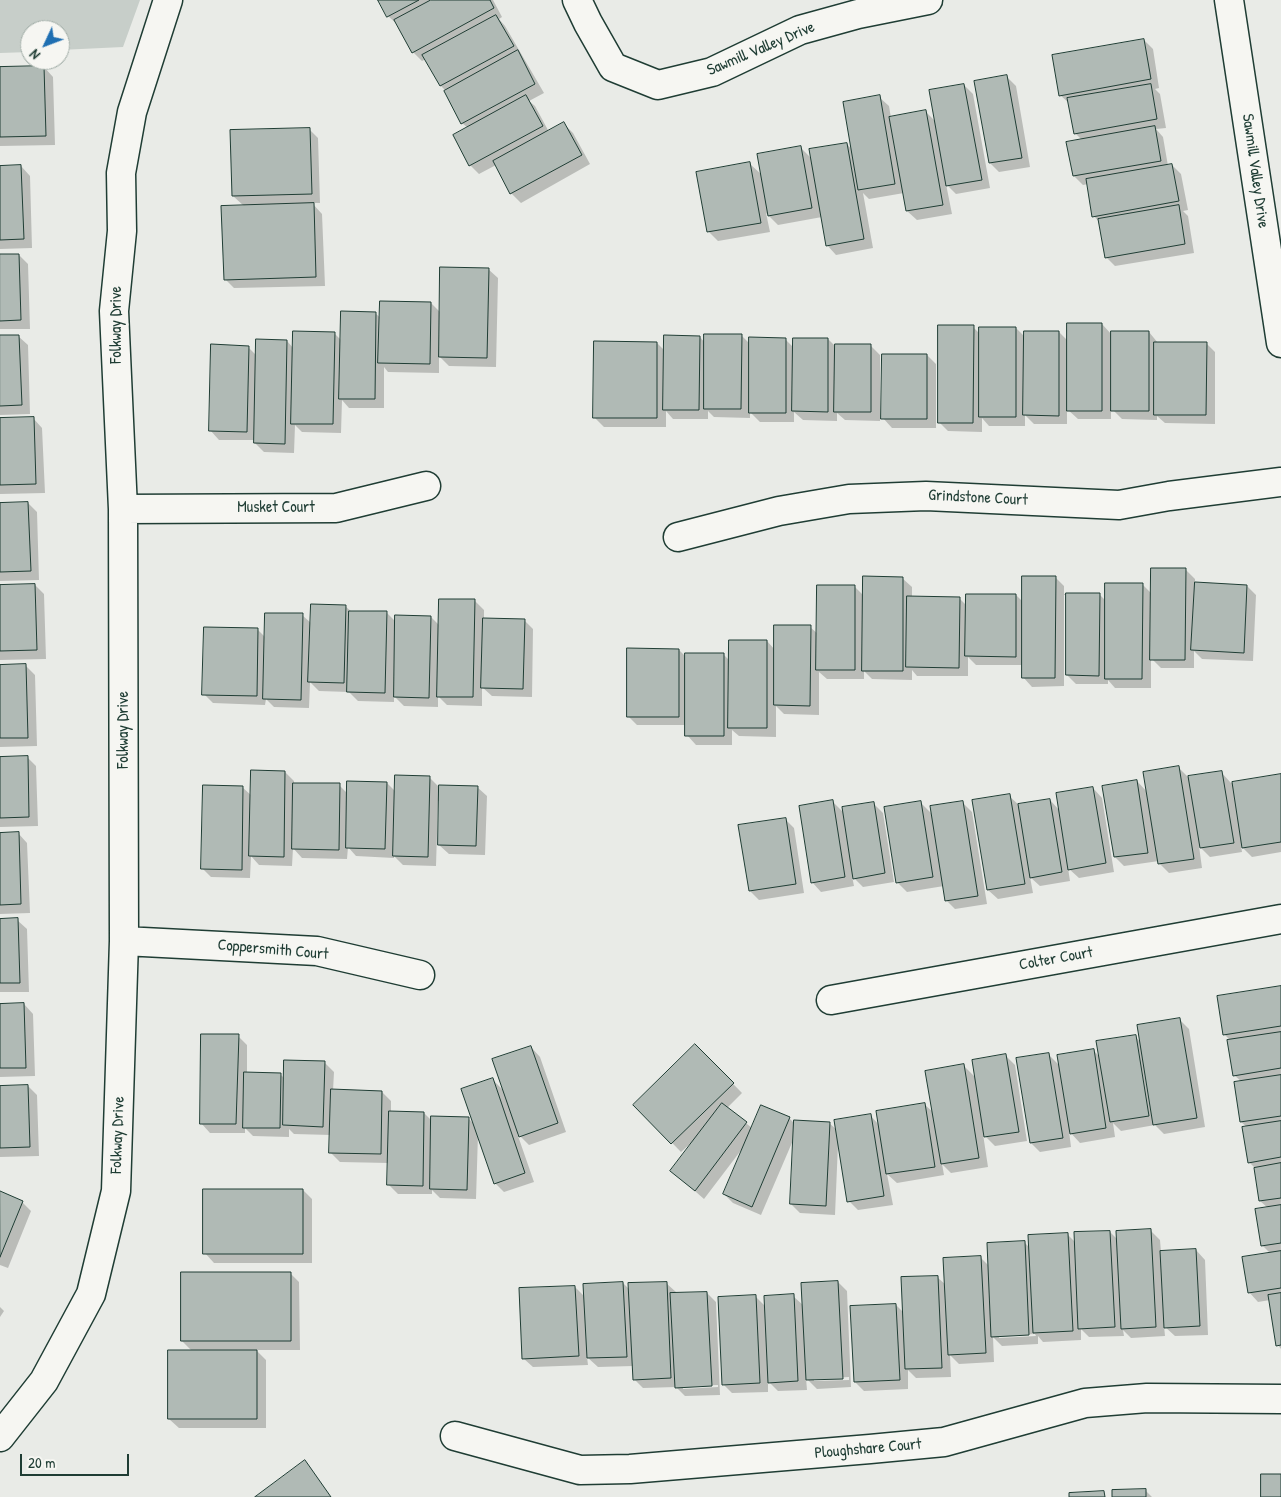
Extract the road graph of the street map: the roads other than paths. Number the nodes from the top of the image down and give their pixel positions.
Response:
1 (168, 0) edge
2 (577, 0) edge
3 (928, 0) edge
4 (1228, 0) edge
5 (1281, 343) edge
6 (1281, 482) edge
7 (426, 486) dead end
8 (123, 509) junction
9 (678, 537) dead end
10 (1281, 918) edge
11 (124, 941) junction
12 (420, 975) dead end
13 (831, 1000) dead end
14 (1281, 1399) edge
15 (454, 1436) dead end
16 (0, 1437) edge

1 - 8 street, Folkway Drive
2 - 3 street, Sawmill Valley Drive
4 - 5 street, Sawmill Valley Drive
6 - 9 street, Grindstone Court
7 - 8 street, Musket Court
8 - 11 street, Folkway Drive
10 - 13 street, Colter Court
11 - 12 street, Coppersmith Court
11 - 16 street, Folkway Drive
14 - 15 street, Ploughshare Court

